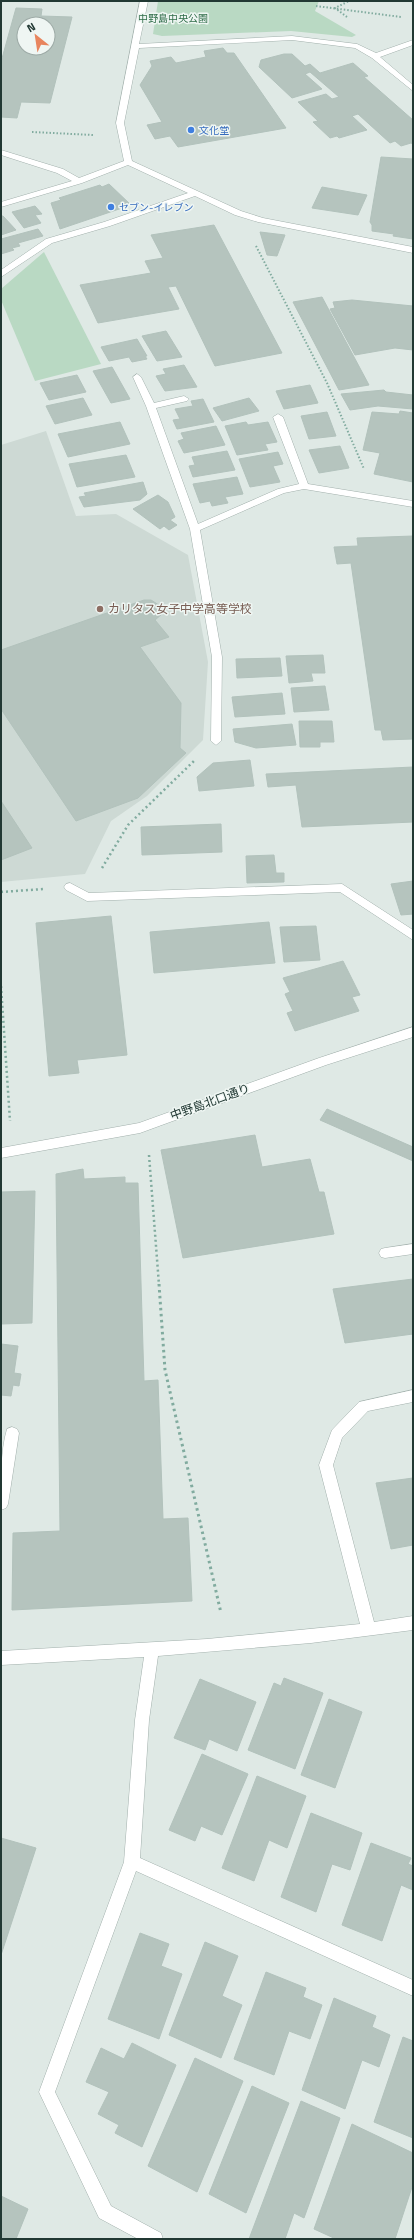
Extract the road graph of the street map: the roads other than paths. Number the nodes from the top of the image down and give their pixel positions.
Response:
1 (144, 1) edge
2 (413, 42) edge
3 (136, 46) junction
4 (375, 56) junction
5 (413, 89) edge
6 (1, 152) edge
7 (128, 162) junction
8 (79, 181) junction
9 (195, 193) junction
10 (1, 204) edge
11 (413, 250) edge
12 (1, 274) edge
13 (137, 377) dead end
14 (184, 399) dead end
15 (150, 406) junction
16 (278, 417) dead end
17 (304, 486) junction
18 (413, 504) edge
19 (195, 529) junction
20 (216, 741) road end
21 (70, 887) road end
22 (413, 936) edge
23 (413, 1032) edge
24 (1, 1153) edge
25 (413, 1249) edge
26 (384, 1253) dead end
27 (413, 1396) edge
28 (12, 1433) dead end
29 (1, 1504) edge
30 (413, 1622) edge
31 (369, 1630) junction
32 (152, 1650) junction
33 (1, 1658) edge
34 (132, 1862) junction
35 (413, 1988) edge
36 (155, 2239) edge

1 - 3 street
2 - 4 street
3 - 4 street
3 - 7 street
4 - 5 street
6 - 8 street
7 - 8 street
7 - 9 street
8 - 10 street
9 - 11 street
9 - 12 street
13 - 15 street
14 - 15 street
15 - 19 street
16 - 17 street
17 - 18 street
17 - 19 street
19 - 20 street
21 - 22 street
23 - 24 street, 中野島北口通り
25 - 26 street
27 - 31 street
28 - 29 street
30 - 31 street
31 - 32 street
32 - 33 street
32 - 34 street
34 - 35 street
34 - 36 street

